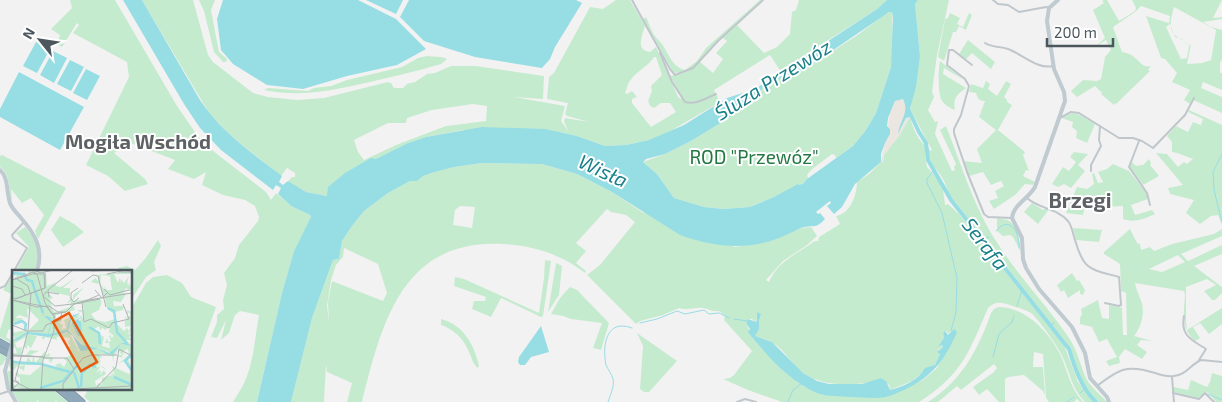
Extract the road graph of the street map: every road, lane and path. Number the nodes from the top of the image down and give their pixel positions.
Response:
1 (632, 0) edge
2 (763, 0) edge
3 (993, 0) edge
4 (1058, 0) edge
5 (1049, 8) junction
6 (985, 42) dead end
7 (659, 49) junction
8 (972, 65) dead end
9 (1053, 66) junction
10 (716, 94) dead end
11 (1194, 98) dead end
12 (1060, 118) junction
13 (1100, 126) junction
14 (1139, 140) junction
15 (0, 170) edge
16 (1091, 171) dead end
17 (1027, 198) junction
18 (1150, 205) dead end
19 (1012, 218) junction
20 (25, 222) junction
21 (15, 270) edge
22 (37, 270) edge
23 (12, 274) edge
24 (0, 288) edge
25 (1105, 304) dead end
26 (1184, 316) dead end
27 (0, 342) edge
28 (12, 345) edge
29 (0, 349) edge
30 (12, 349) edge
31 (12, 356) edge
32 (1197, 361) junction
33 (1222, 362) edge
34 (1172, 377) junction
35 (1096, 386) junction
36 (59, 390) edge
37 (68, 390) edge
38 (9, 391) junction
39 (1173, 393) junction
40 (0, 394) edge
41 (16, 402) edge
42 (74, 402) edge
43 (82, 402) edge
44 (737, 402) edge
45 (756, 402) edge
46 (1109, 402) edge
47 (1174, 402) edge
48 (1214, 402) edge

1 - 7 street
2 - 7 street
3 - 5 street
4 - 5 street
5 - 9 street
6 - 9 street
7 - 10 street
8 - 19 street
9 - 12 street
11 - 14 street
12 - 13 street
12 - 17 street
13 - 14 street
13 - 16 street
14 - 18 street
15 - 20 street
17 - 19 street
17 - 25 street
19 - 35 street
20 - 21 street
20 - 22 street
23 - 24 street
26 - 32 street
27 - 30 highway
28 - 38 street, bridge
29 - 31 highway
32 - 33 street
32 - 34 street
34 - 35 street
34 - 39 street
35 - 46 street
36 - 42 highway
37 - 43 highway
38 - 40 street
38 - 41 street
39 - 47 street
39 - 48 street
44 - 45 street

